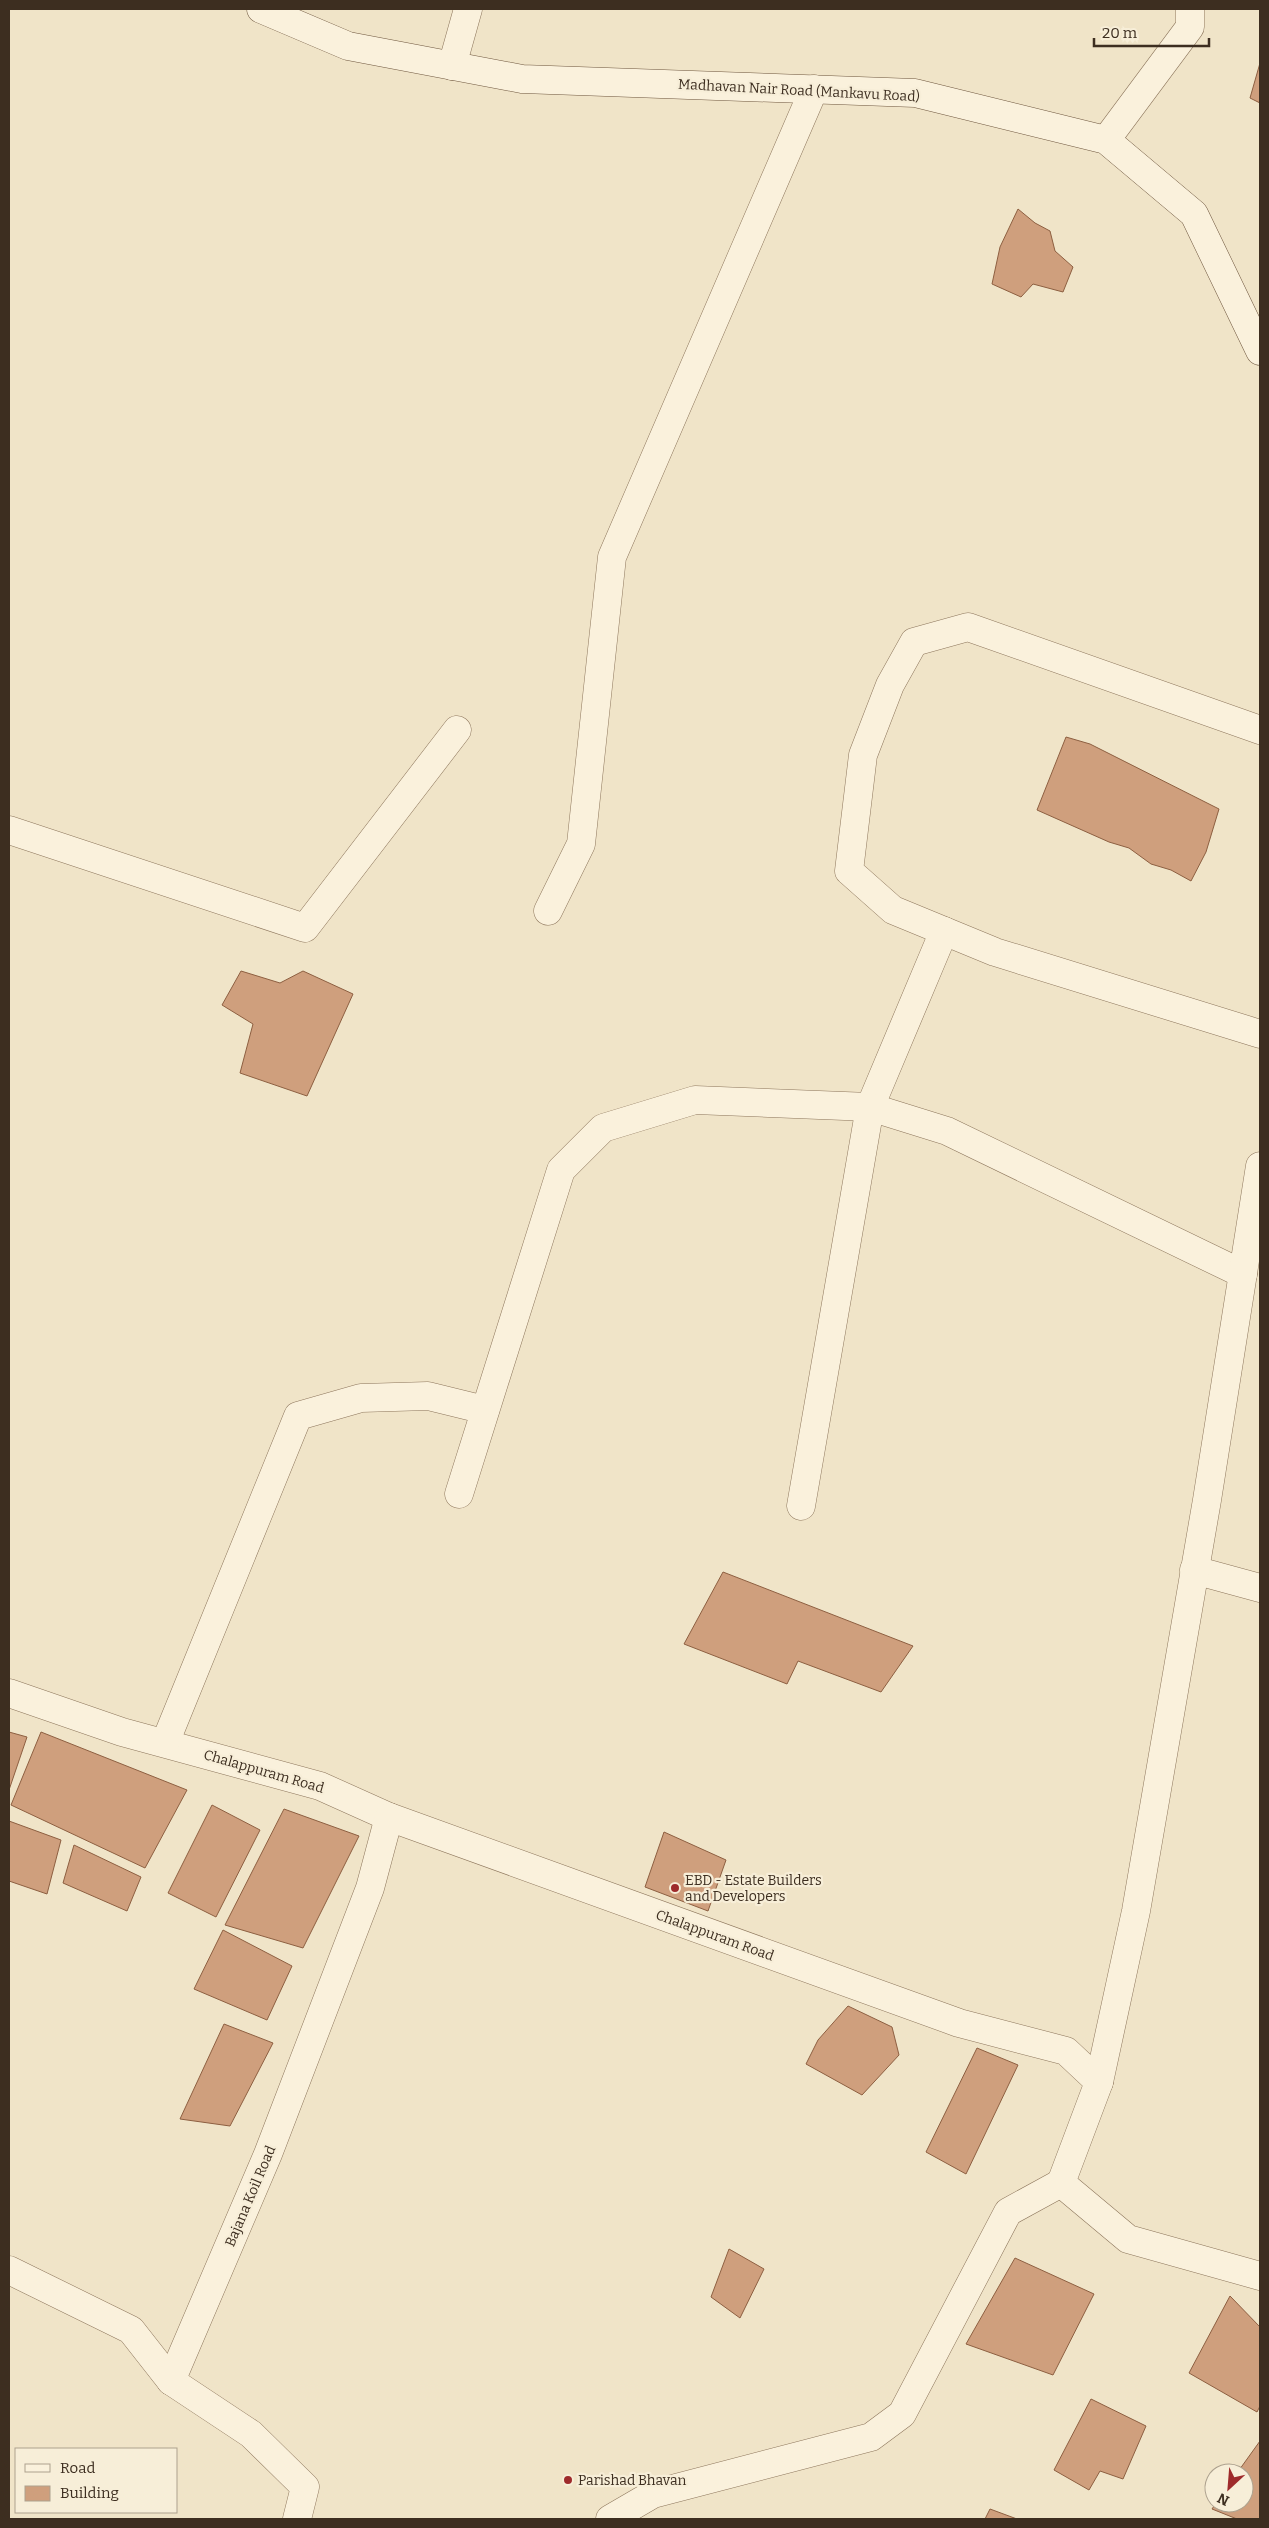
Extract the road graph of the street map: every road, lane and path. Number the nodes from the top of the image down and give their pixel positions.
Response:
1 (261, 9) edge
2 (468, 9) edge
3 (1190, 9) edge
4 (452, 66) junction
5 (814, 89) junction
6 (1106, 140) junction
7 (1260, 351) edge
8 (457, 730) dead end
9 (1260, 730) edge
10 (9, 830) edge
11 (548, 911) dead end
12 (944, 931) junction
13 (1260, 1034) edge
14 (870, 1107) junction
15 (1260, 1166) edge
16 (1243, 1274) junction
17 (485, 1410) junction
18 (459, 1494) dead end
19 (801, 1506) dead end
20 (1194, 1570) junction
21 (1260, 1588) edge
22 (9, 1693) edge
23 (165, 1743) junction
24 (389, 1817) junction
25 (1099, 2082) junction
26 (1061, 2183) junction
27 (9, 2270) edge
28 (1260, 2276) edge
29 (172, 2381) junction
30 (297, 2519) edge
31 (610, 2519) edge

1 - 4 street, Madhavan Nair Road (Mankavu Road)
2 - 4 street
3 - 6 street
4 - 5 street, Madhavan Nair Road (Mankavu Road)
5 - 6 street, Madhavan Nair Road (Mankavu Road)
5 - 11 street
6 - 7 street, Madhavan Nair Road (Mankavu Road)
8 - 10 street
9 - 12 street
12 - 13 street
12 - 14 street
14 - 16 street
14 - 17 street
14 - 19 street
15 - 16 street
16 - 20 street
17 - 18 street
17 - 23 street
20 - 21 street
20 - 25 street
22 - 23 street, Chalappuram Road
23 - 24 street, Chalappuram Road
24 - 25 street, Chalappuram Road
24 - 29 street, Bajana Koil Road
25 - 26 street
26 - 28 street
26 - 31 street
27 - 29 street
29 - 30 street

